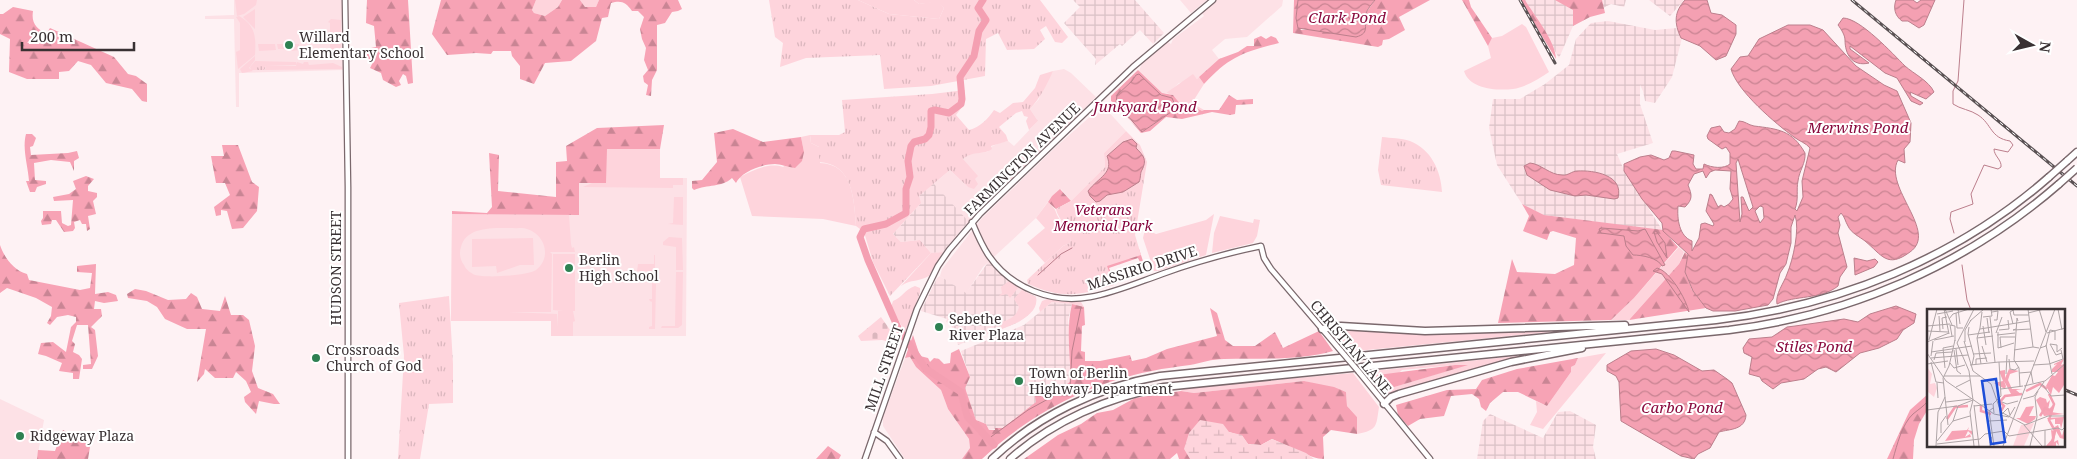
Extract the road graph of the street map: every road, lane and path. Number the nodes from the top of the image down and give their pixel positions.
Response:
1 (345, 0) edge
2 (1213, 0) edge
3 (2077, 152) edge
4 (2077, 168) edge
5 (972, 222) junction
6 (1261, 246) joint
7 (928, 285) joint
8 (1652, 326) junction
9 (1322, 328) junction
10 (1592, 344) junction
11 (1384, 404) junction
12 (874, 432) junction
13 (348, 459) edge
14 (866, 459) edge
15 (900, 459) edge
16 (992, 459) edge
17 (1010, 459) edge
18 (1430, 459) edge

1 - 13 main road, HUDSON STREET
2 - 5 main road, FARMINGTON AVENUE
3 - 8 highway, bridge
4 - 10 highway, bridge
5 - 6 main road, MASSIRIO DRIVE
5 - 7 main road, FARMINGTON AVENUE
6 - 9 main road, CHRISTIAN LANE
7 - 12 main road, MILL STREET
8 - 9 highway
8 - 16 highway
9 - 11 main road, CHRISTIAN LANE, bridge
10 - 11 highway
10 - 17 highway
11 - 18 main road, CHRISTIAN LANE
12 - 14 main road, MILL STREET
12 - 15 main road

